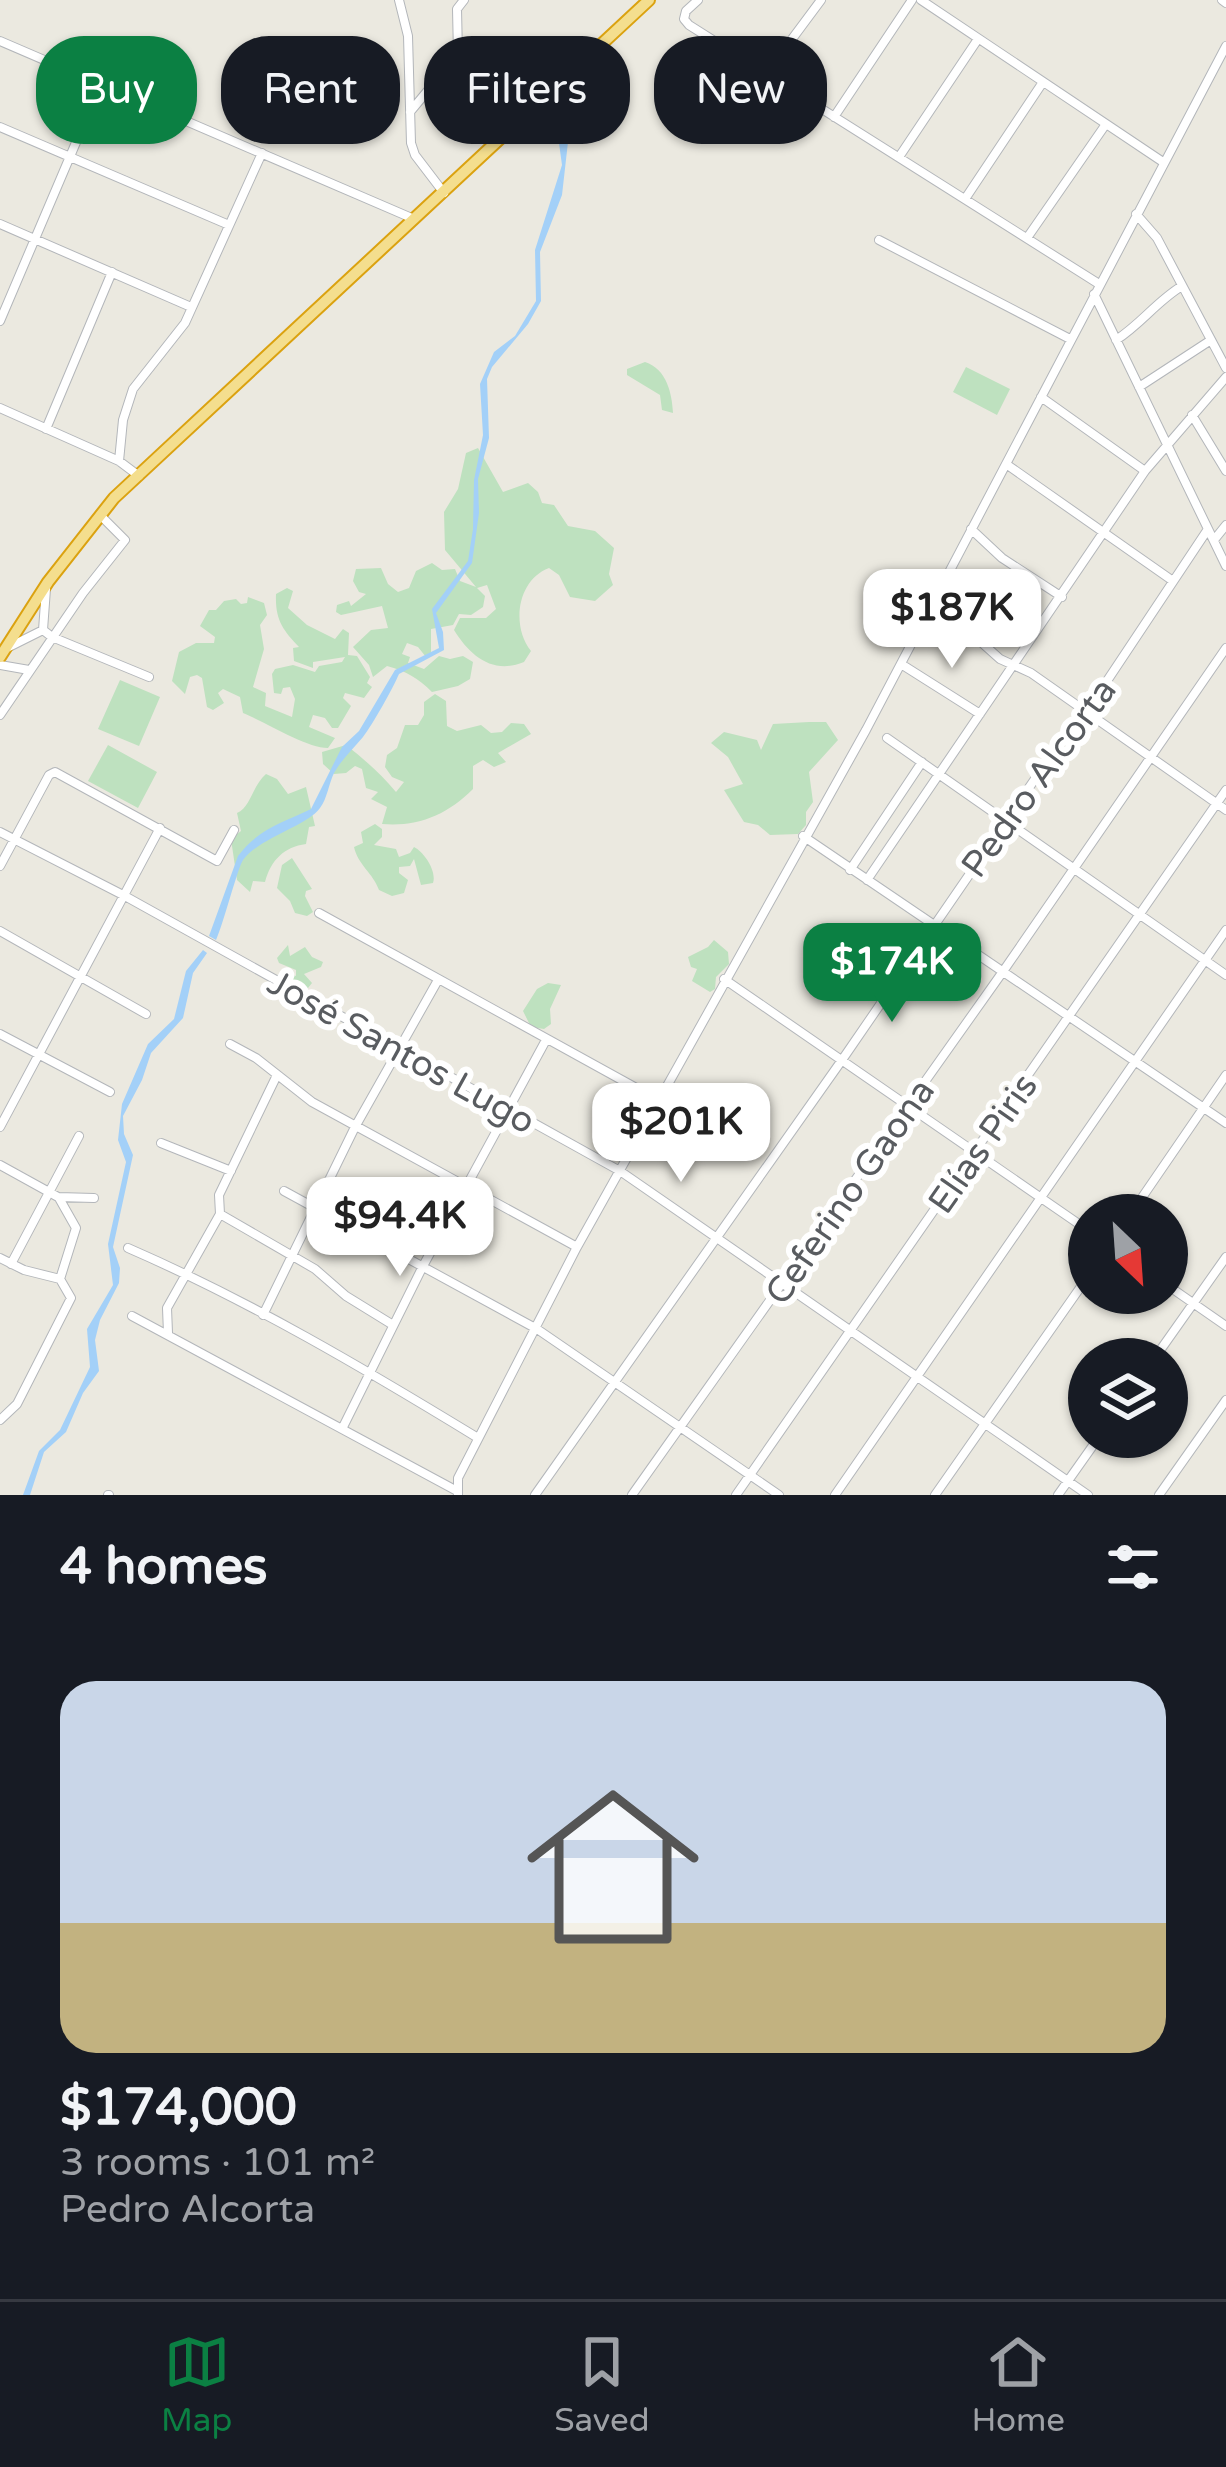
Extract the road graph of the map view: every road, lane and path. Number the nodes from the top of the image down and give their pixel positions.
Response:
1 (399, 0) edge
2 (446, 0) edge
3 (649, 0) edge
4 (698, 0) edge
5 (821, 0) edge
6 (916, 0) edge
7 (462, 3) edge
8 (706, 36) edge
9 (794, 36) edge
10 (978, 39) junction
11 (0, 41) edge
12 (1226, 46) edge
13 (36, 57) edge
14 (1043, 82) junction
15 (827, 112) edge
16 (410, 114) junction
17 (834, 116) junction
18 (1106, 124) junction
19 (197, 126) edge
20 (0, 127) edge
21 (75, 144) edge
22 (262, 152) junction
23 (898, 157) junction
24 (69, 158) junction
25 (1163, 162) junction
26 (444, 193) junction
27 (964, 199) junction
28 (1136, 214) junction
29 (415, 220) junction
30 (0, 224) edge
31 (229, 225) junction
32 (35, 238) junction
33 (1027, 238) junction
34 (879, 240) dead end
35 (112, 272) junction
36 (1099, 284) junction
37 (1182, 286) junction
38 (1094, 294) junction
39 (192, 307) junction
40 (0, 321) edge
41 (1070, 339) junction
42 (1116, 340) junction
43 (1211, 340) junction
44 (1226, 372) edge
45 (1139, 387) junction
46 (1041, 397) junction
47 (0, 408) edge
48 (1192, 415) junction
49 (46, 429) junction
50 (1167, 445) junction
51 (119, 461) junction
52 (1006, 464) junction
53 (1226, 471) edge
54 (1145, 472) junction
55 (140, 477) junction
56 (99, 514) junction
57 (1226, 525) edge
58 (971, 529) junction
59 (1208, 529) junction
60 (1105, 534) junction
61 (1214, 540) junction
62 (1226, 566) edge
63 (1173, 581) junction
64 (47, 582) junction
65 (1062, 596) junction
66 (934, 600) junction
67 (43, 630) junction
68 (52, 637) junction
69 (1226, 648) edge
70 (1, 658) edge
71 (901, 664) junction
72 (1015, 667) junction
73 (29, 670) junction
74 (149, 677) dead end
75 (1083, 709) junction
76 (980, 714) junction
77 (0, 715) edge
78 (887, 738) dead end
79 (1150, 756) junction
80 (922, 762) junction
81 (939, 774) junction
82 (1226, 790) edge
83 (1216, 804) junction
84 (1226, 810) edge
85 (1004, 820) junction
86 (160, 828) junction
87 (234, 830) dead end
88 (0, 832) edge
89 (803, 836) junction
90 (15, 838) junction
91 (0, 866) edge
92 (1073, 868) junction
93 (850, 870) junction
94 (866, 880) junction
95 (123, 895) junction
96 (319, 913) dead end
97 (1140, 915) junction
98 (936, 923) junction
99 (1226, 929) edge
100 (0, 931) edge
101 (1204, 960) junction
102 (1004, 970) junction
103 (1226, 975) edge
104 (80, 976) junction
105 (724, 979) junction
106 (437, 980) junction
107 (146, 1014) dead end
108 (1071, 1016) junction
109 (0, 1034) edge
110 (546, 1040) junction
111 (230, 1044) dead end
112 (397, 1049) junction
113 (38, 1055) junction
114 (842, 1060) junction
115 (1137, 1061) junction
116 (277, 1075) junction
117 (1226, 1075) edge
118 (110, 1092) dead end
119 (658, 1100) junction
120 (908, 1107) junction
121 (1204, 1108) junction
122 (508, 1109) junction
123 (1226, 1123) edge
124 (0, 1127) edge
125 (355, 1127) junction
126 (79, 1136) dead end
127 (161, 1143) dead end
128 (975, 1154) junction
129 (0, 1165) edge
130 (231, 1171) junction
131 (620, 1171) junction
132 (466, 1186) junction
133 (284, 1191) dead end
134 (54, 1194) junction
135 (1145, 1194) edge
136 (94, 1198) dead end
137 (1043, 1200) junction
138 (315, 1207) junction
139 (220, 1214) junction
140 (1068, 1217) edge
141 (718, 1236) junction
142 (577, 1247) junction
143 (128, 1248) dead end
144 (1226, 1257) edge
145 (0, 1258) edge
146 (293, 1258) junction
147 (11, 1264) junction
148 (423, 1266) junction
149 (185, 1273) junction
150 (60, 1279) junction
151 (784, 1282) junction
152 (1188, 1300) edge
153 (1193, 1304) junction
154 (1068, 1305) edge
155 (263, 1315) junction
156 (132, 1316) dead end
157 (393, 1325) junction
158 (1226, 1326) edge
159 (537, 1328) junction
160 (850, 1329) junction
161 (168, 1335) junction
162 (1169, 1338) edge
163 (369, 1371) junction
164 (919, 1376) junction
165 (614, 1380) junction
166 (1226, 1400) edge
167 (0, 1420) edge
168 (986, 1423) junction
169 (682, 1426) junction
170 (343, 1427) junction
171 (478, 1438) junction
172 (1084, 1458) edge
173 (750, 1474) junction
174 (1067, 1481) junction
175 (459, 1494) edge
176 (535, 1495) edge
177 (632, 1495) edge
178 (736, 1495) edge
179 (779, 1495) edge
180 (835, 1495) edge
181 (935, 1495) edge
182 (1058, 1495) edge
183 (1088, 1495) edge
184 (1160, 1495) edge

1 - 16 street
2 - 7 street
3 - 26 highway
4 - 8 street
5 - 9 street
6 - 10 street
6 - 17 street
7 - 16 street
10 - 14 street
10 - 23 street
11 - 13 street
12 - 25 street
14 - 18 street
14 - 27 street
15 - 17 street
16 - 26 street
17 - 23 street
18 - 25 street
18 - 33 street
19 - 22 street
20 - 24 street
21 - 24 street
22 - 29 street
22 - 31 street
23 - 27 street
24 - 31 street
24 - 32 street
25 - 28 street
26 - 29 highway
27 - 33 street
28 - 36 street
28 - 37 street
29 - 55 highway
30 - 32 street
31 - 39 street
32 - 35 street
32 - 40 street
33 - 36 street
34 - 41 street
35 - 39 street
35 - 49 street
36 - 38 street
37 - 42 street
37 - 43 street
38 - 41 street
38 - 42 street
39 - 51 street
41 - 46 street
42 - 45 street
43 - 44 street
43 - 45 street
44 - 48 street
45 - 50 street
46 - 52 street
46 - 54 street
47 - 49 street
48 - 50 street
48 - 53 street
49 - 51 street
50 - 54 street
50 - 59 street
51 - 55 street
52 - 58 street
52 - 60 street
54 - 60 street
55 - 56 highway
56 - 64 highway
56 - 68 street
57 - 61 street
58 - 65 street
58 - 66 street
59 - 61 street
59 - 63 street, Pedro Alcorta
60 - 63 street
60 - 65 street
61 - 62 street
63 - 75 street, Pedro Alcorta
64 - 67 street
64 - 70 highway
65 - 72 street
66 - 71 street
66 - 72 street
67 - 68 street
67 - 70 street
68 - 73 street
68 - 74 street
69 - 79 street, Ceferino Gaona
70 - 73 street
71 - 76 street
71 - 89 street
72 - 75 street
72 - 76 street
73 - 77 street
75 - 79 street
75 - 85 street, Pedro Alcorta
76 - 81 street
78 - 80 street
79 - 83 street
79 - 92 street, Ceferino Gaona
80 - 81 street
80 - 93 street
81 - 85 street
81 - 94 street
82 - 83 street, Elías Piris
83 - 84 street
83 - 97 street, Elías Piris
85 - 92 street
85 - 98 street, Pedro Alcorta
86 - 87 street
86 - 90 street
86 - 95 street
88 - 90 street, José Santos Lugo
89 - 93 street
89 - 105 street
90 - 91 street
90 - 95 street, José Santos Lugo
92 - 97 street
92 - 102 street, Ceferino Gaona
93 - 94 street
94 - 98 street
95 - 104 street
95 - 112 street, José Santos Lugo
96 - 106 street
97 - 101 street
97 - 108 street, Elías Piris
98 - 102 street
98 - 114 street, Pedro Alcorta
99 - 101 street
100 - 104 street
101 - 103 street
101 - 115 street
102 - 108 street
102 - 120 street, Ceferino Gaona
104 - 107 street
104 - 113 street
105 - 114 street
105 - 119 street
106 - 110 street
106 - 112 street
108 - 115 street
108 - 128 street, Elías Piris
109 - 113 street
110 - 119 street
110 - 122 street
111 - 116 street
112 - 122 street, José Santos Lugo
112 - 125 street
113 - 118 street
113 - 124 street
114 - 120 street
114 - 141 street, Pedro Alcorta
115 - 121 street
115 - 137 street
116 - 125 street
116 - 130 street
117 - 121 street
119 - 131 street
120 - 128 street
120 - 151 street, Ceferino Gaona
121 - 123 street
121 - 135 street
122 - 131 street, José Santos Lugo
122 - 132 street
125 - 132 street
125 - 138 street
126 - 134 street
127 - 130 street
128 - 137 street
128 - 160 street, Elías Piris
129 - 134 street
130 - 139 street
131 - 141 street, José Santos Lugo
131 - 142 street
132 - 142 street
132 - 148 street
133 - 138 street
134 - 136 street
134 - 147 street
134 - 150 street
137 - 140 street
137 - 164 street
138 - 146 street
138 - 148 street
139 - 146 street
139 - 149 street
141 - 151 street, José Santos Lugo
141 - 165 street, Pedro Alcorta
142 - 159 street
143 - 149 street
144 - 153 street
145 - 147 street
146 - 155 street
146 - 157 street
147 - 150 street
148 - 157 street
148 - 159 street
149 - 155 street
149 - 161 street
150 - 167 street
151 - 160 street, José Santos Lugo
151 - 169 street, Ceferino Gaona
152 - 153 street
153 - 158 street
153 - 162 street
154 - 168 street
155 - 163 street
156 - 161 street
157 - 163 street
159 - 165 street
159 - 171 street
160 - 164 street, José Santos Lugo
160 - 173 street, Elías Piris
161 - 170 street
163 - 170 street
163 - 171 street
164 - 168 street, José Santos Lugo
164 - 180 street
165 - 169 street
165 - 176 street, Pedro Alcorta
166 - 184 street
168 - 174 street, José Santos Lugo
168 - 181 street
169 - 173 street
169 - 177 street, Ceferino Gaona
170 - 175 street
171 - 175 street
172 - 174 street
173 - 178 street, Elías Piris
173 - 179 street
174 - 182 street
174 - 183 street, José Santos Lugo

